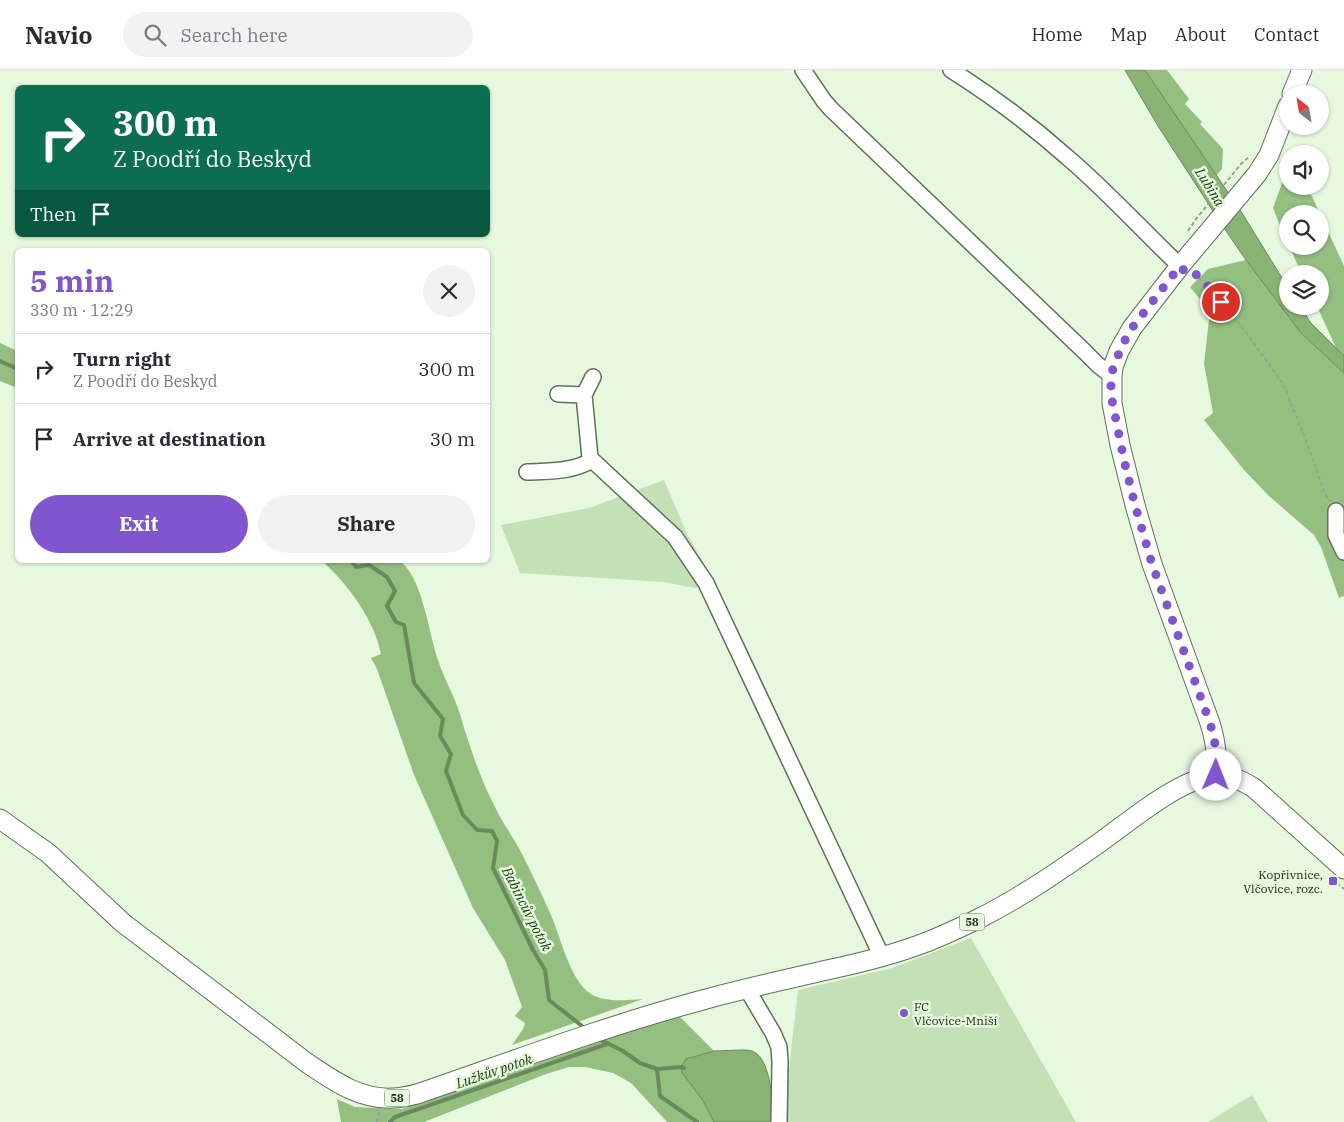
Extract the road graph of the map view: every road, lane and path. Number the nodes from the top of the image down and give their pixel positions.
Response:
1 (803, 70) edge
2 (951, 70) edge
3 (1302, 70) edge
4 (1296, 85) edge
5 (1279, 129) edge
6 (1238, 182) junction
7 (1205, 221) junction
8 (1180, 266) junction
9 (1112, 376) junction
10 (593, 377) dead end
11 (558, 394) dead end
12 (584, 395) junction
13 (592, 460) junction
14 (527, 472) dead end
15 (1336, 511) joint
16 (1344, 552) edge
17 (1216, 775) junction
18 (0, 819) edge
19 (1344, 869) edge
20 (882, 957) junction
21 (747, 989) junction
22 (779, 1122) edge

1 - 9 street
2 - 8 street
3 - 4 main road
5 - 6 main road
6 - 7 main road
6 - 7 path
7 - 8 main road
8 - 9 main road
8 - 15 path
9 - 17 main road
10 - 12 street
11 - 12 street
12 - 13 street
13 - 14 street
13 - 20 street
15 - 16 street
17 - 19 main road, 58
17 - 20 main road, 58
18 - 21 main road, 58
20 - 21 main road, 58
21 - 22 street

